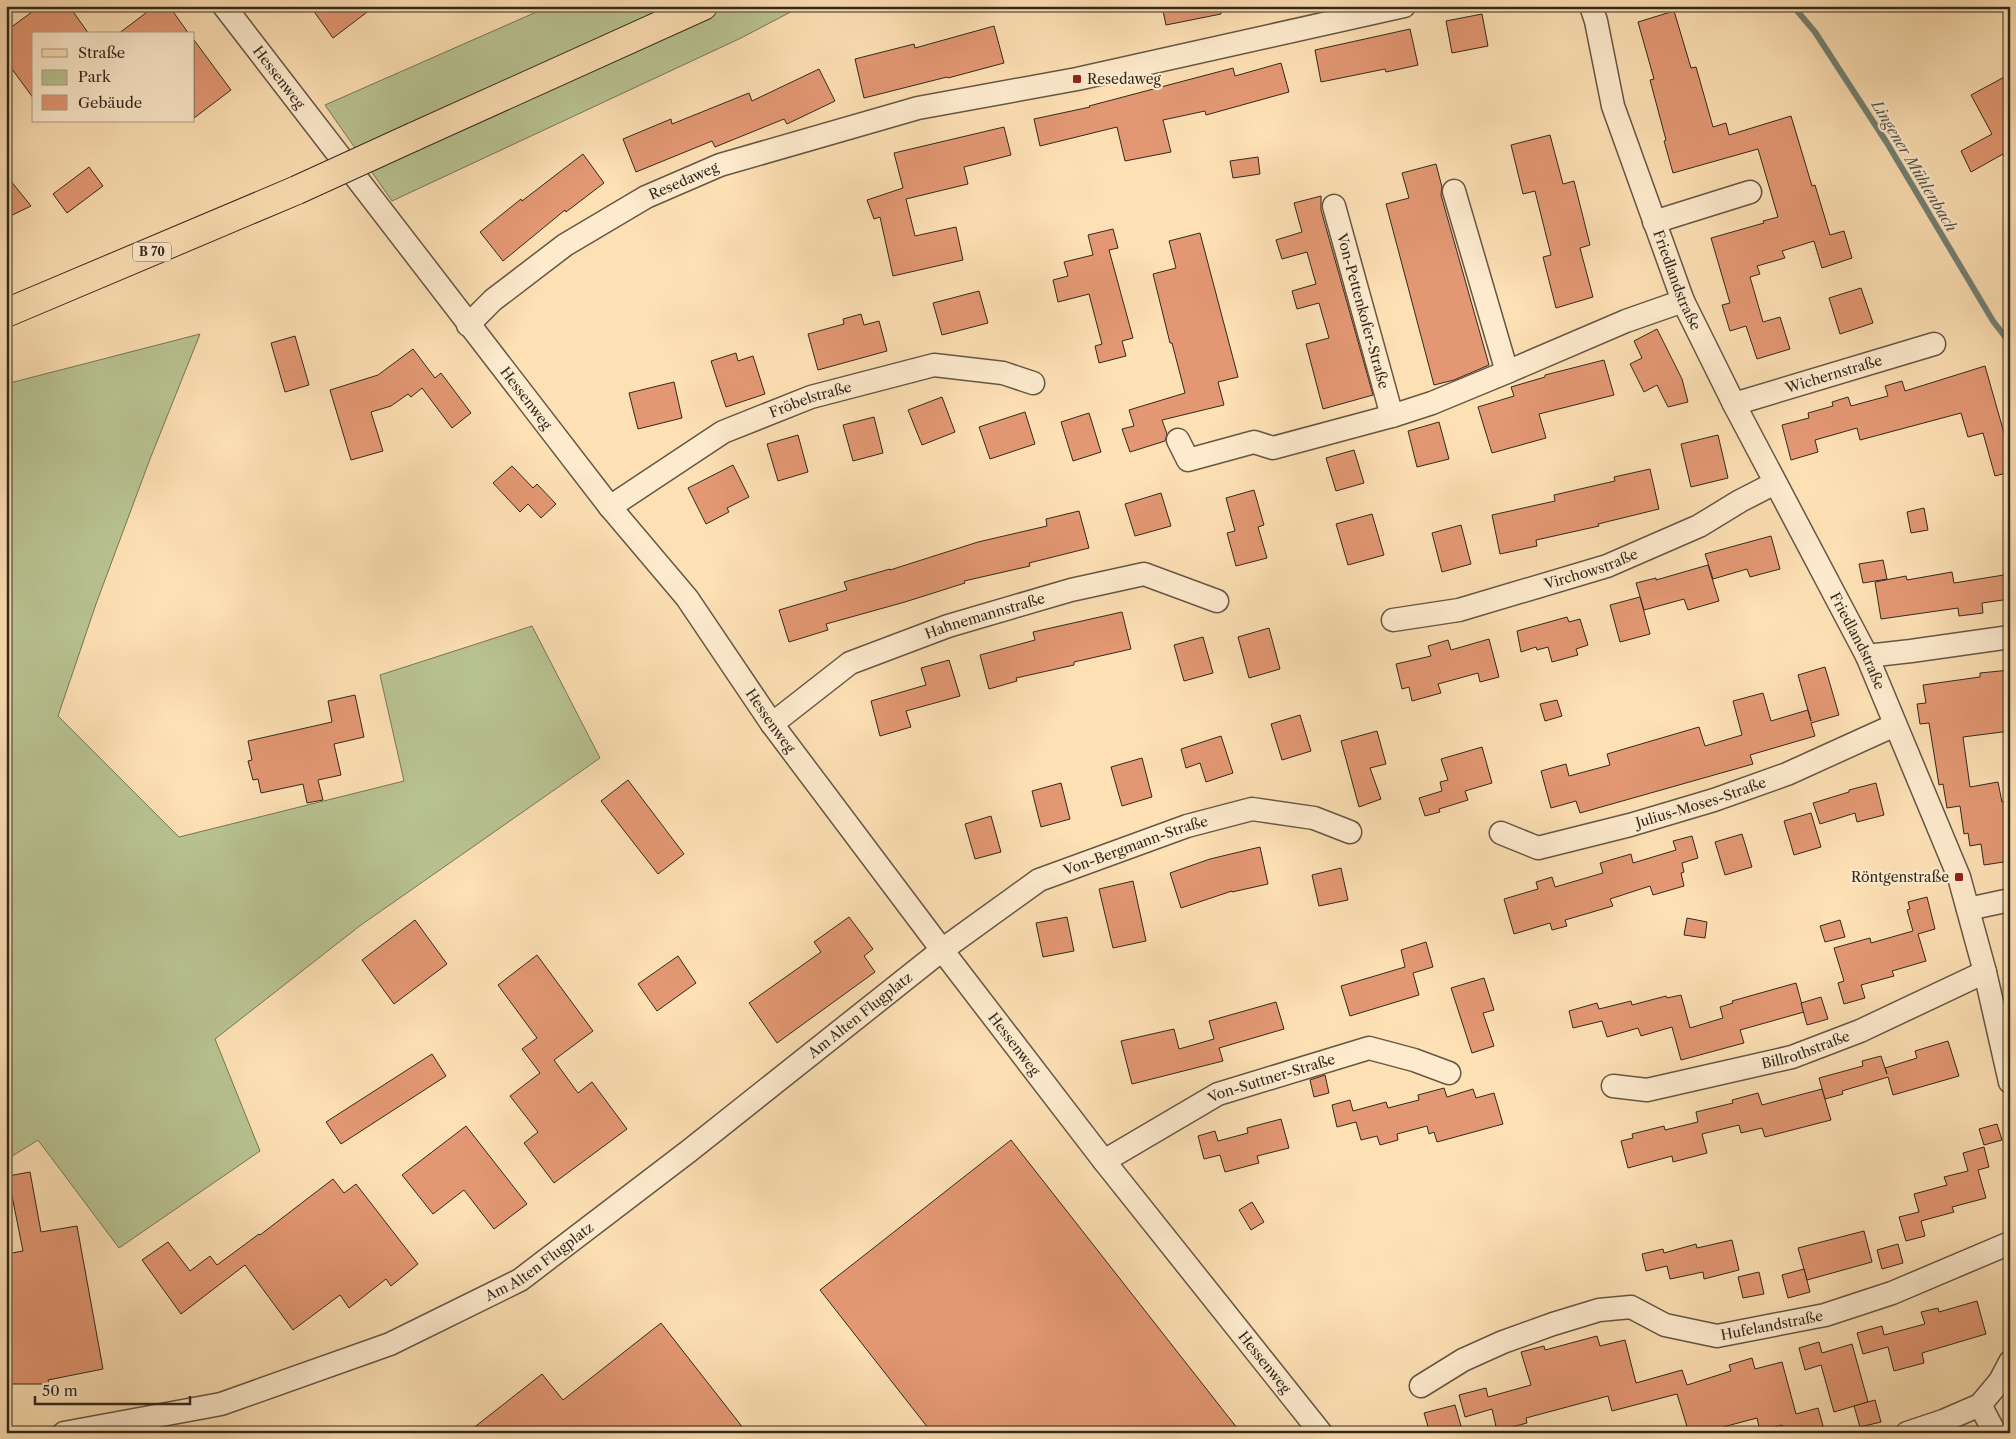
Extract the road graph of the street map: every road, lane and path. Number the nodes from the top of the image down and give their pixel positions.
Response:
1 (224, 6) edge
2 (703, 6) edge
3 (1404, 6) edge
4 (1591, 6) edge
5 (1454, 191) dead end
6 (1750, 192) dead end
7 (1334, 206) dead end
8 (1654, 222) junction
9 (1683, 301) junction
10 (6, 313) edge
11 (468, 325) junction
12 (1934, 344) dead end
13 (1507, 372) junction
14 (1033, 383) dead end
15 (1734, 404) junction
16 (1392, 416) junction
17 (1178, 440) dead end
18 (1775, 483) junction
19 (610, 507) junction
20 (1217, 601) dead end
21 (1393, 620) dead end
22 (2010, 637) edge
23 (1866, 656) junction
24 (772, 724) junction
25 (1895, 725) junction
26 (1350, 832) dead end
27 (1501, 833) dead end
28 (2010, 900) edge
29 (1968, 909) junction
30 (942, 950) junction
31 (1986, 972) junction
32 (1450, 1073) dead end
33 (2010, 1082) edge
34 (1613, 1086) dead end
35 (1104, 1161) junction
36 (2010, 1243) edge
37 (2010, 1362) edge
38 (1421, 1386) dead end
39 (1980, 1405) junction
40 (64, 1433) edge
41 (1321, 1433) edge
42 (1907, 1433) edge
43 (1995, 1433) edge

1 - 11 street, Hessenweg
2 - 10 main road, B 70, bridge
3 - 11 street, Resedaweg
4 - 8 street, Friedlandstraße
5 - 13 street
6 - 8 street, Friedlandstraße
7 - 16 street, Von-Pettenkofer-Straße
8 - 9 street, Friedlandstraße
9 - 13 street
9 - 15 street, Friedlandstraße
11 - 19 street, Hessenweg
12 - 15 street, Wichernstraße
13 - 16 street
14 - 19 street, Fröbelstraße
15 - 18 street, Friedlandstraße
16 - 17 street
18 - 21 street, Virchowstraße
18 - 23 street, Friedlandstraße
19 - 24 street, Hessenweg
20 - 24 street, Hahnemannstraße
22 - 23 street
23 - 25 street, Friedlandstraße
24 - 30 street, Hessenweg
25 - 27 street, Julius-Moses-Straße
25 - 29 street, Friedlandstraße
26 - 30 street, Von-Bergmann-Straße
28 - 29 street
29 - 31 street, Friedlandstraße
30 - 35 street, Hessenweg
30 - 40 street, Am Alten Flugplatz
31 - 33 street, Friedlandstraße
31 - 34 street, Billrothstraße
32 - 35 street, Von-Suttner-Straße
35 - 41 street, Hessenweg
36 - 38 street, Hufelandstraße
37 - 39 street
39 - 42 street
39 - 43 street

